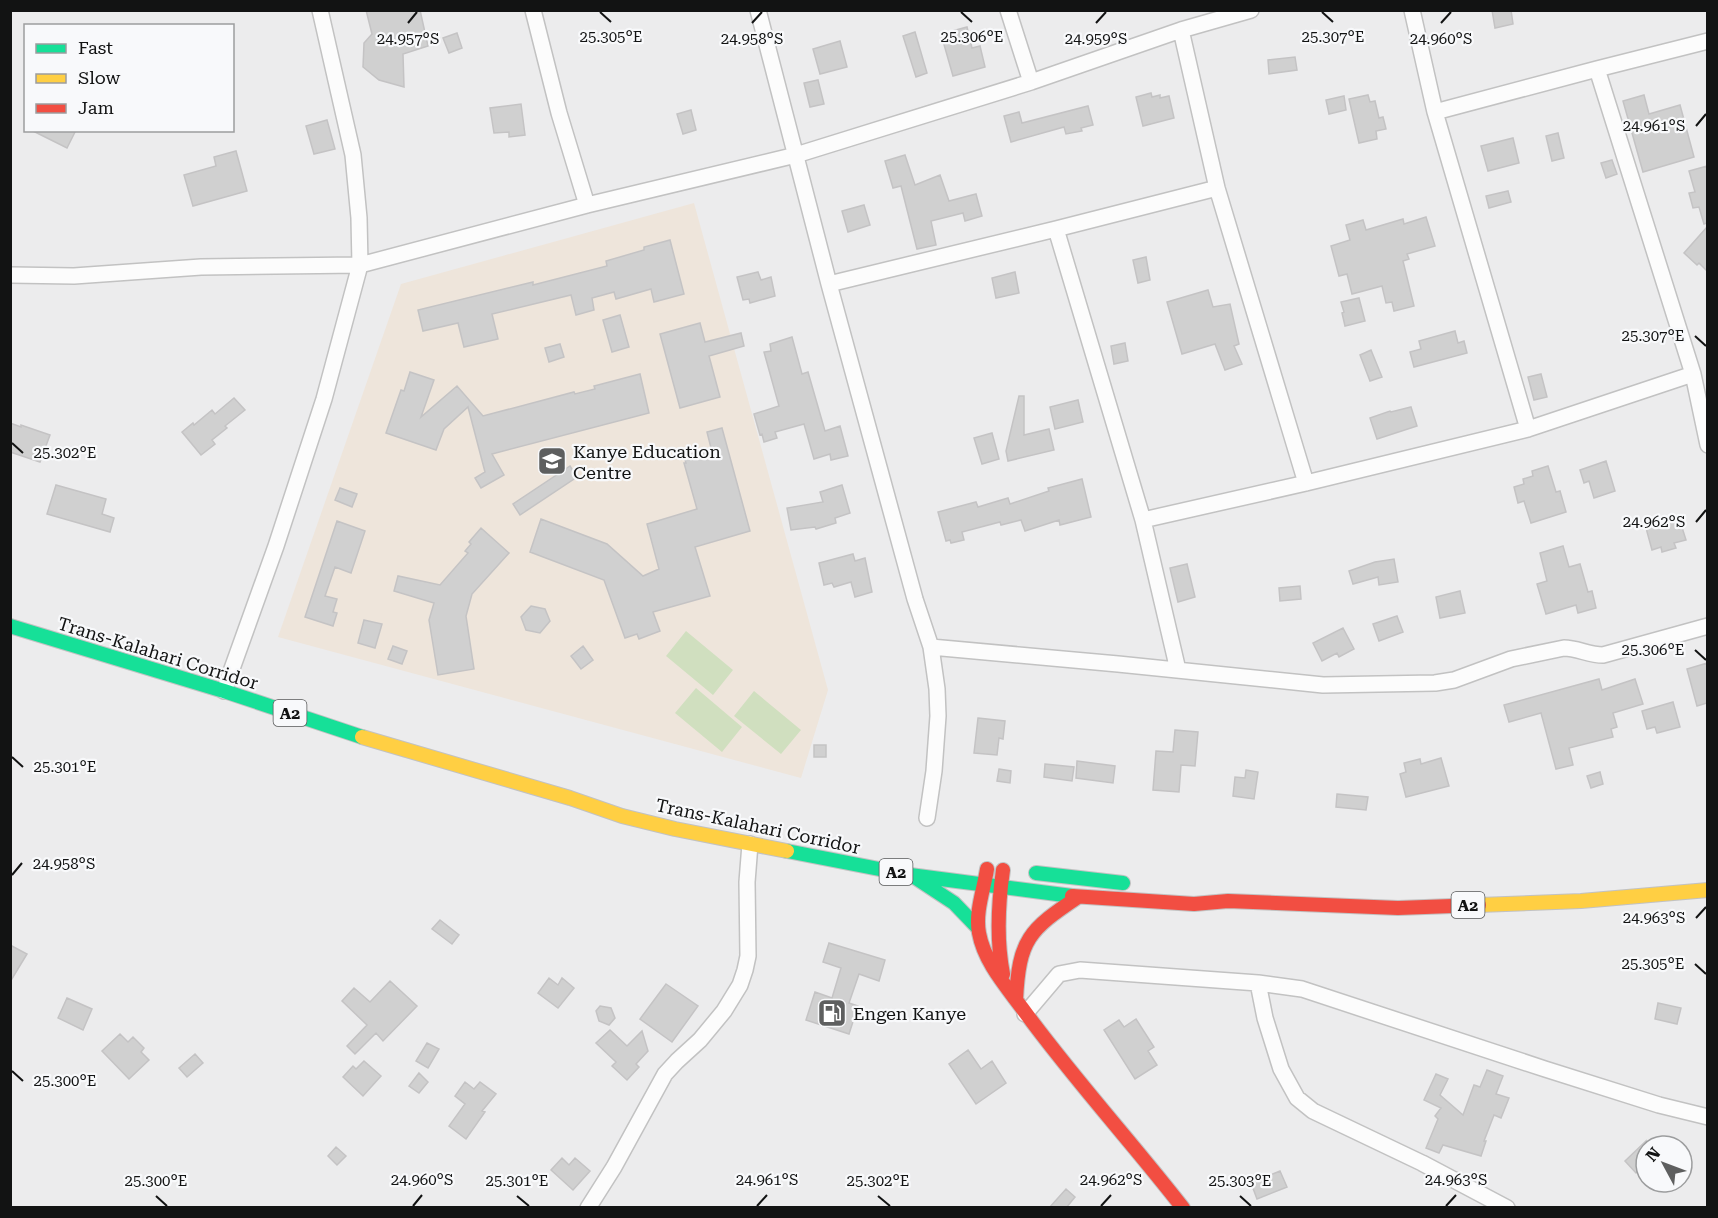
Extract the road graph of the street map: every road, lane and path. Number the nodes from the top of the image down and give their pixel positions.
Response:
1 (320, 10) edge
2 (533, 10) edge
3 (758, 10) edge
4 (1008, 10) edge
5 (1412, 10) edge
6 (1242, 11) edge
7 (1181, 30) junction
8 (1707, 41) edge
9 (1597, 69) junction
10 (1031, 82) junction
11 (1435, 112) junction
12 (796, 155) junction
13 (1217, 188) junction
14 (586, 205) junction
15 (1056, 230) junction
16 (360, 265) junction
17 (10, 275) edge
18 (829, 284) junction
19 (1693, 374) junction
20 (1528, 429) junction
21 (1707, 445) edge
22 (1306, 483) junction
23 (1143, 520) junction
24 (10, 626) edge
25 (1707, 626) edge
26 (931, 648) junction
27 (1178, 670) junction
28 (224, 691) junction
29 (570, 798) junction
30 (639, 806) dead end
31 (927, 818) dead end
32 (750, 844) junction
33 (1015, 871) junction
34 (910, 875) junction
35 (1133, 884) dead end
36 (985, 885) junction
37 (1001, 886) junction
38 (1156, 888) dead end
39 (1707, 890) edge
40 (1078, 897) junction
41 (1228, 901) junction
42 (978, 928) junction
43 (1258, 983) junction
44 (1006, 987) junction
45 (1016, 1000) junction
46 (1025, 1014) junction
47 (1707, 1117) edge
48 (588, 1208) edge
49 (1182, 1208) edge
50 (1507, 1208) edge

1 - 16 street
2 - 14 street
3 - 12 street
4 - 10 street
5 - 11 street
6 - 7 street
7 - 10 street
7 - 13 street
8 - 9 street
9 - 11 street
9 - 19 street
10 - 12 street
11 - 20 street
12 - 14 street
12 - 18 street
13 - 15 street
13 - 22 street
14 - 16 street
15 - 18 street
15 - 23 street
16 - 17 street
16 - 28 street
18 - 26 street
19 - 20 street
19 - 21 street
20 - 22 street
22 - 23 street
23 - 27 street
24 - 28 main road, Trans-Kalahari Corridor / A2
25 - 27 street
26 - 27 street
26 - 31 street
28 - 29 main road, Trans-Kalahari Corridor / A2
29 - 30 main road, Trans-Kalahari Corridor / A2
29 - 32 main road, Trans-Kalahari Corridor / A2
32 - 34 main road, Trans-Kalahari Corridor / A2
32 - 48 street
33 - 35 main road
33 - 36 main road
33 - 37 main road
34 - 36 main road, Trans-Kalahari Corridor / A2
34 - 42 main road
36 - 37 main road, Trans-Kalahari Corridor / A2
36 - 42 main road
37 - 40 main road, Trans-Kalahari Corridor / A2
37 - 44 main road
38 - 41 main road, Trans-Kalahari Corridor / A2
39 - 41 main road, Trans-Kalahari Corridor / A2
40 - 41 main road, Trans-Kalahari Corridor / A2
40 - 45 main road
42 - 44 main road
43 - 46 street
43 - 47 street
43 - 50 street
44 - 45 main road
45 - 46 main road
46 - 49 main road

